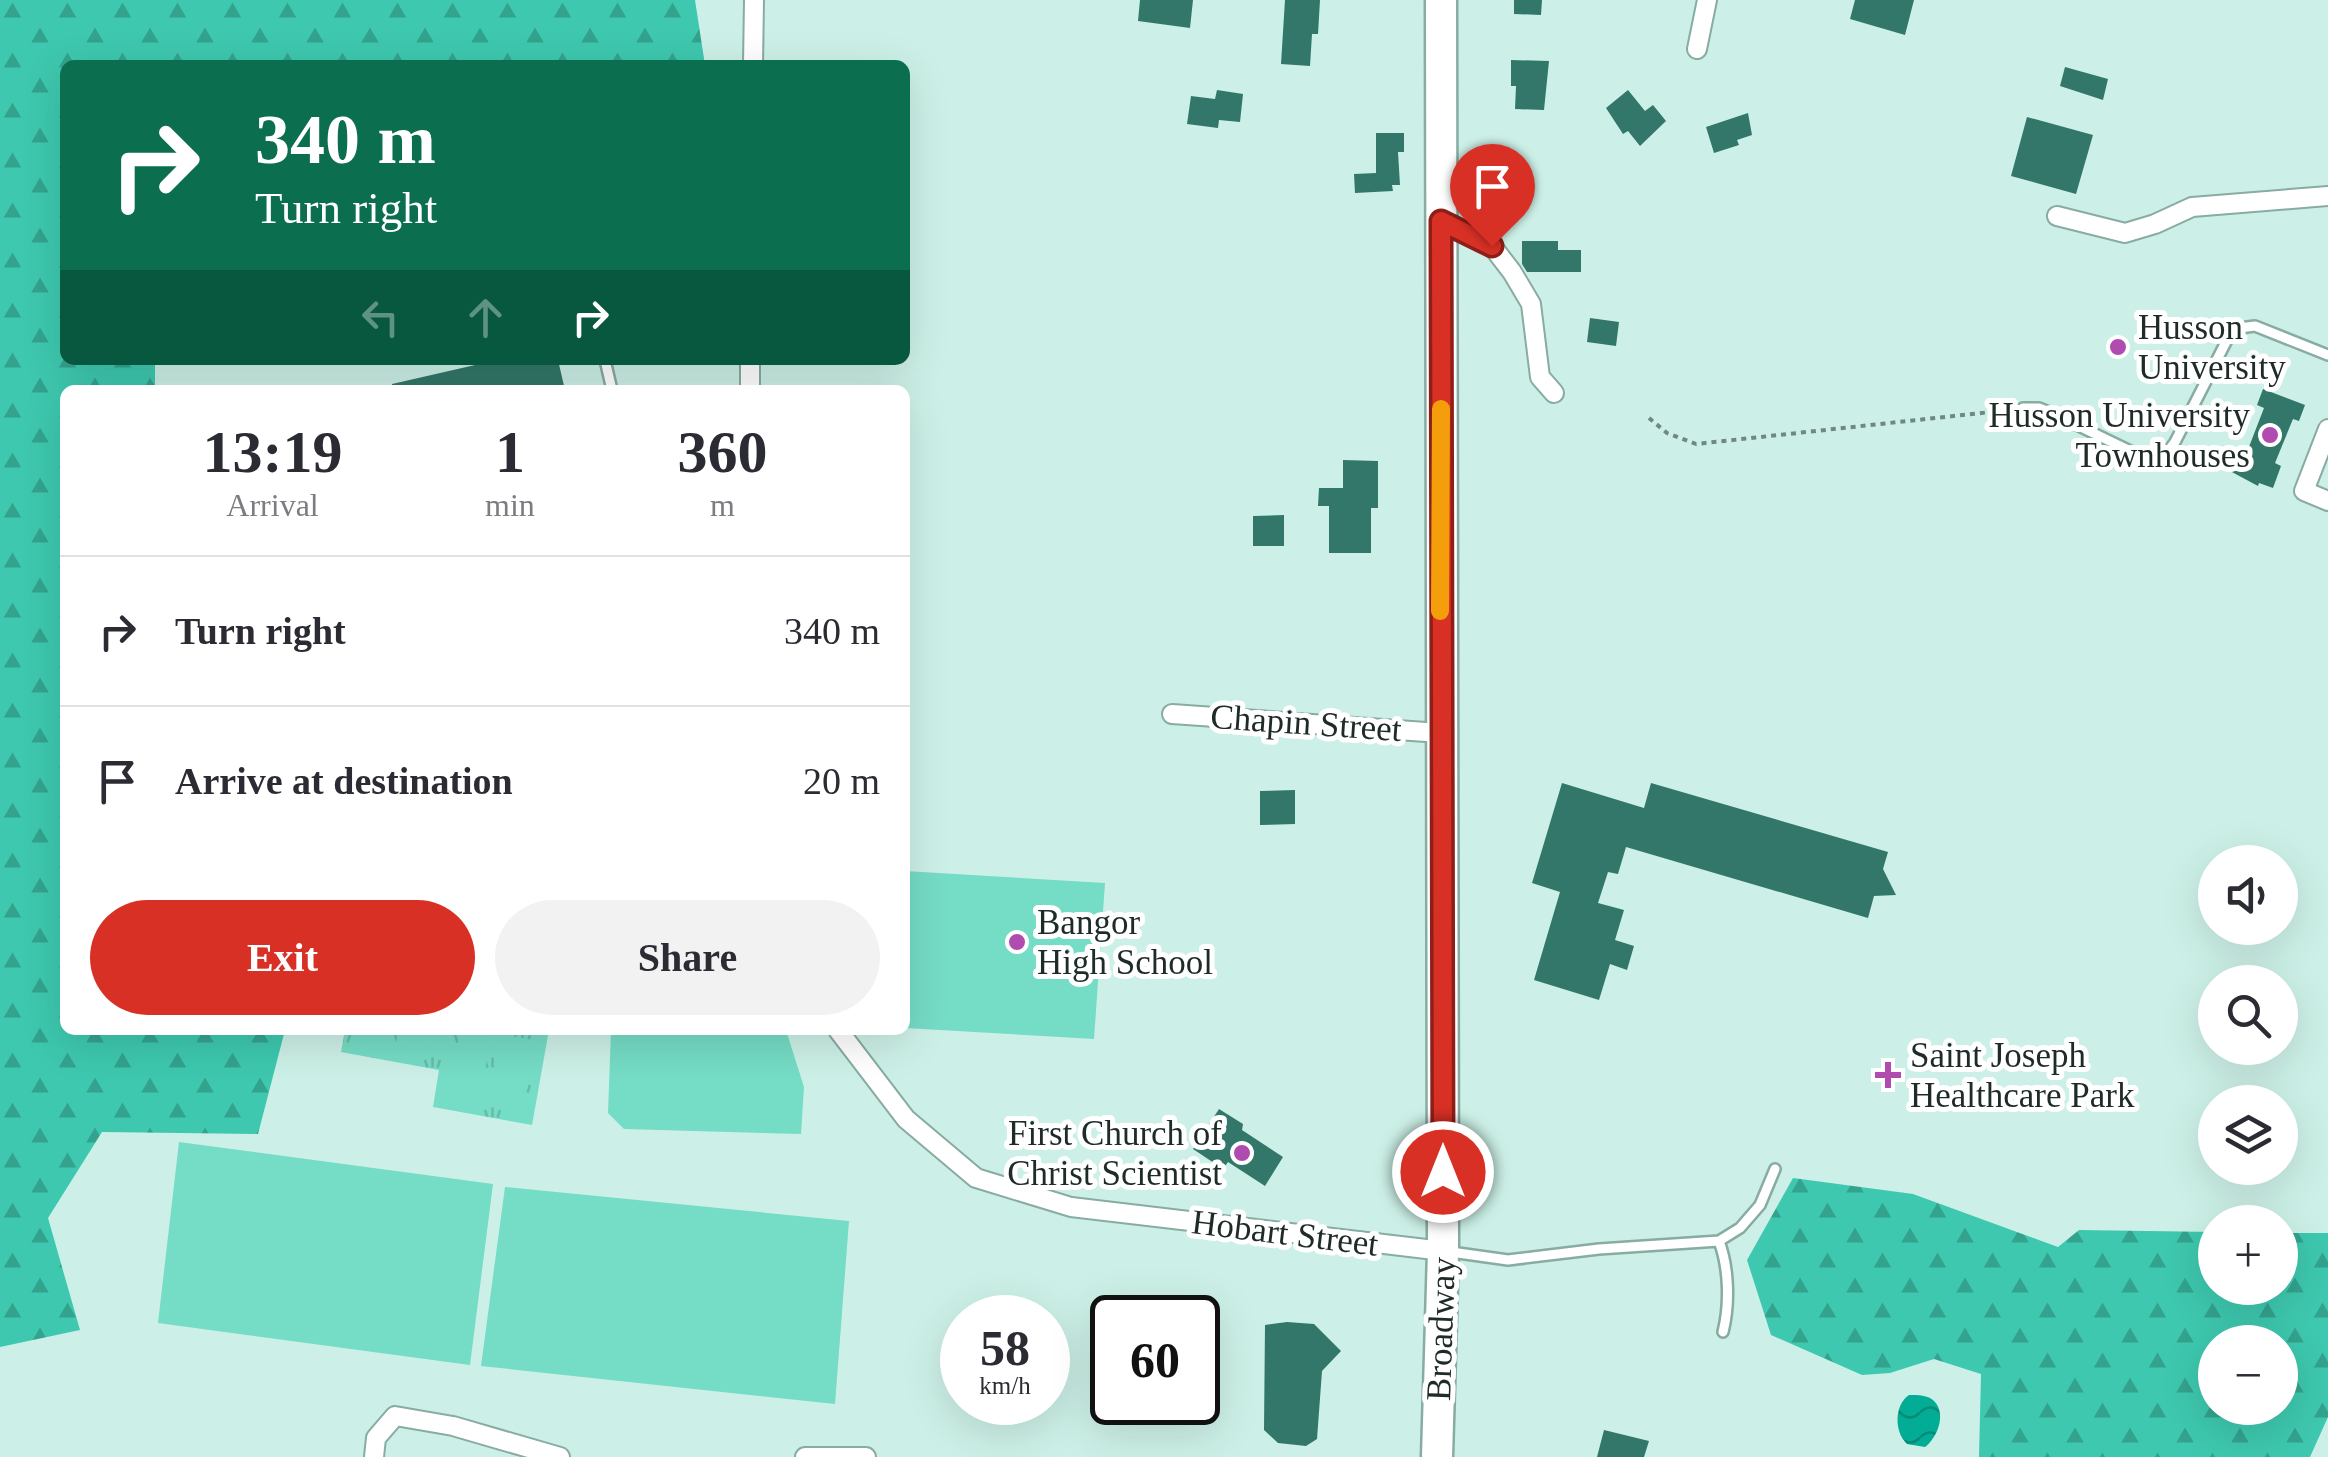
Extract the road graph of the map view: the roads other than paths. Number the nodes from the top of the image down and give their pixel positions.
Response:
1 (754, 0) edge
2 (1441, 0) edge
3 (1707, 0) edge
4 (1697, 49) dead end
5 (753, 60) edge
6 (2328, 196) edge
7 (2057, 216) dead end
8 (1441, 221) junction
9 (2328, 356) edge
10 (1554, 393) dead end
11 (2023, 408) road end
12 (2328, 429) edge
13 (2328, 500) edge
14 (1172, 714) dead end
15 (1440, 733) junction
16 (842, 1035) edge
17 (1776, 1169) dead end
18 (1719, 1240) junction
19 (1443, 1251) junction
20 (1724, 1332) dead end
21 (374, 1457) edge
22 (560, 1457) edge
23 (806, 1457) edge
24 (866, 1457) edge
25 (1437, 1457) edge

1 - 5 street
2 - 8 main road, Broadway
3 - 4 street
6 - 7 street
8 - 10 street
8 - 15 main road, Broadway
9 - 11 lane
12 - 13 street
14 - 15 street, Chapin Street
15 - 19 main road, Broadway
16 - 19 street, Hobart Street
17 - 18 lane
18 - 19 lane
18 - 20 lane
19 - 25 main road, Broadway
21 - 22 street
23 - 24 street

